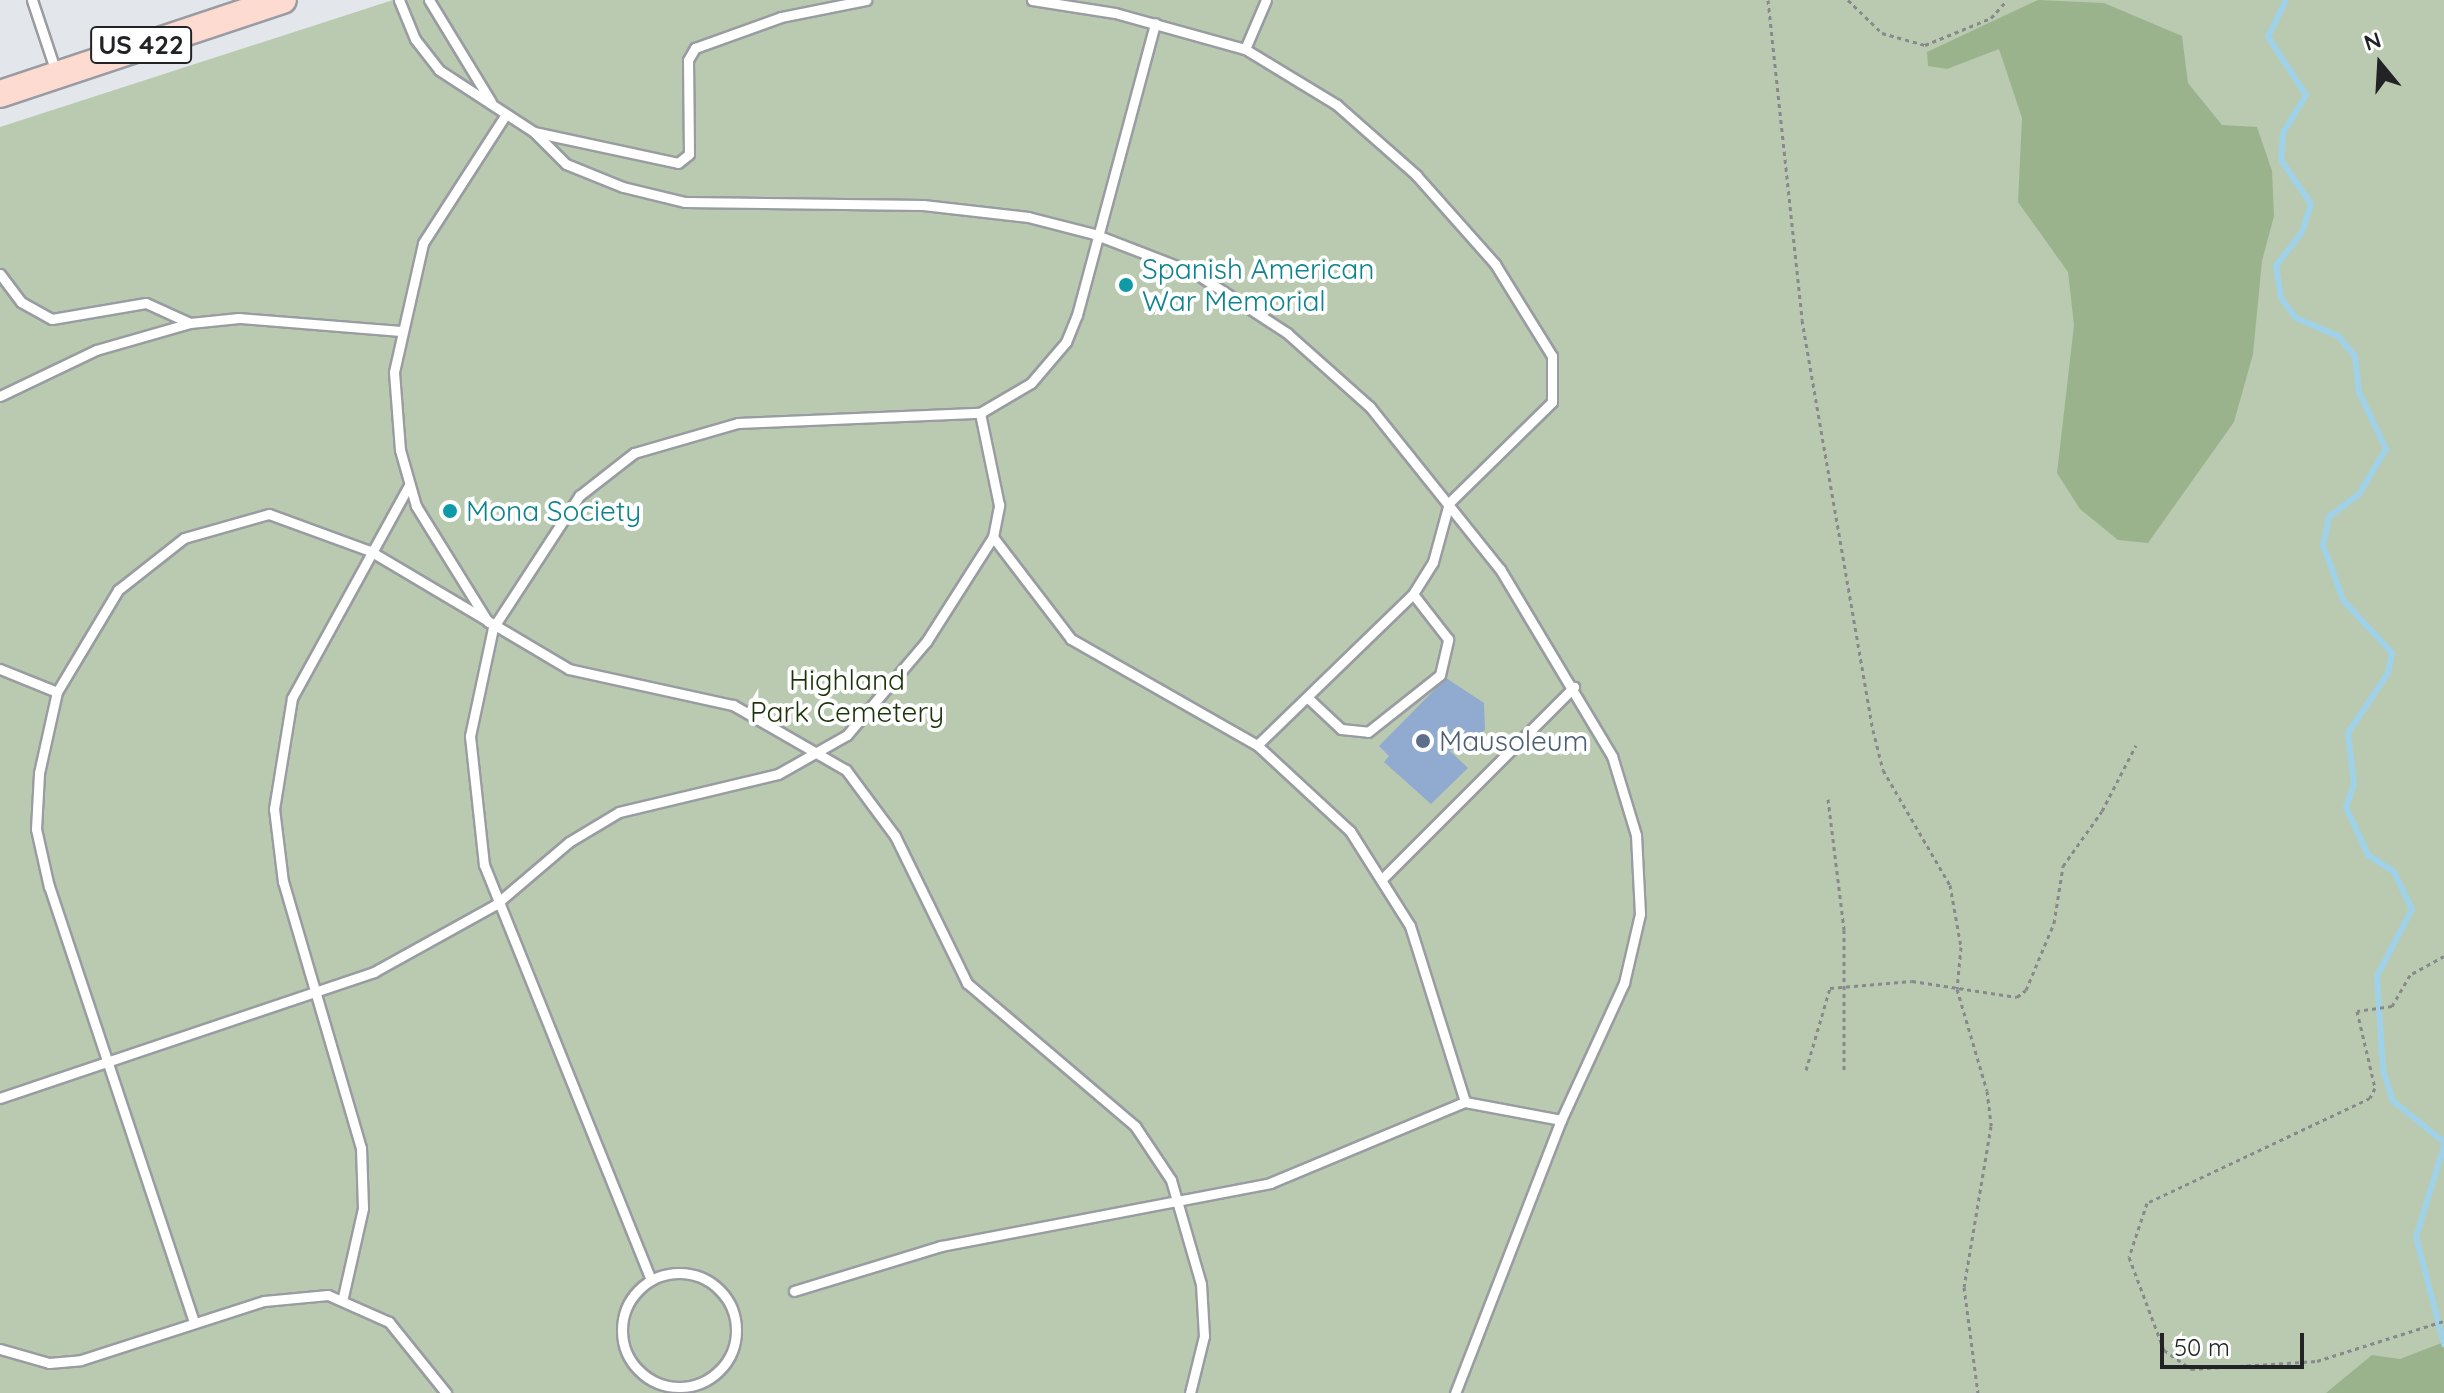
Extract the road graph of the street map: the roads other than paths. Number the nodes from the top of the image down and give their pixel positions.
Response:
1 (32, 0) edge
2 (283, 0) edge
3 (399, 0) edge
4 (429, 0) edge
5 (866, 0) edge
6 (1032, 0) edge
7 (1266, 0) edge
8 (1155, 23) junction
9 (1245, 49) junction
10 (56, 72) junction
11 (0, 94) edge
12 (491, 102) junction
13 (506, 114) junction
14 (534, 132) junction
15 (1094, 234) junction
16 (0, 274) edge
17 (190, 323) junction
18 (399, 331) junction
19 (0, 396) edge
20 (980, 413) junction
21 (409, 485) junction
22 (1449, 503) junction
23 (993, 537) junction
24 (370, 551) junction
25 (1413, 594) junction
26 (493, 628) junction
27 (0, 669) edge
28 (1574, 687) junction
29 (57, 692) junction
30 (1308, 698) junction
31 (1257, 745) junction
32 (824, 751) junction
33 (1384, 877) junction
34 (495, 905) junction
35 (317, 994) junction
36 (108, 1062) junction
37 (0, 1098) edge
38 (1465, 1102) junction
39 (1561, 1120) junction
40 (1181, 1204) junction
41 (651, 1280) junction
42 (794, 1291) dead end
43 (343, 1297) junction
44 (194, 1322) junction
45 (0, 1349) edge
46 (702, 1389) edge
47 (446, 1393) edge
48 (1190, 1393) edge
49 (1455, 1393) edge

1 - 10 lane
2 - 10 main road, US 422
3 - 12 lane
4 - 12 lane
5 - 14 lane
6 - 8 lane
7 - 9 lane
8 - 9 lane
8 - 15 lane
9 - 22 lane
10 - 11 main road, US 422
12 - 13 lane
13 - 14 lane
13 - 18 lane
14 - 15 lane
15 - 20 lane
15 - 22 lane
16 - 17 lane
17 - 18 lane
17 - 19 lane
18 - 21 lane
20 - 23 lane
20 - 26 lane
21 - 24 lane
21 - 26 lane
22 - 25 lane
22 - 28 lane
23 - 31 lane
23 - 32 lane
24 - 26 lane
24 - 29 lane
24 - 35 lane
25 - 30 lane
25 - 30 lane
26 - 32 lane
26 - 34 lane
27 - 29 lane
28 - 33 lane
28 - 39 lane
29 - 36 lane
30 - 31 lane
31 - 33 lane
32 - 34 lane
32 - 40 lane
33 - 38 lane
34 - 35 lane
34 - 41 lane
35 - 36 lane
35 - 43 lane
36 - 37 lane
36 - 44 lane
38 - 39 lane
38 - 40 lane
39 - 49 lane
40 - 42 lane
40 - 48 lane
41 - 46 lane
41 - 46 lane
43 - 44 lane
43 - 47 lane
44 - 45 lane

